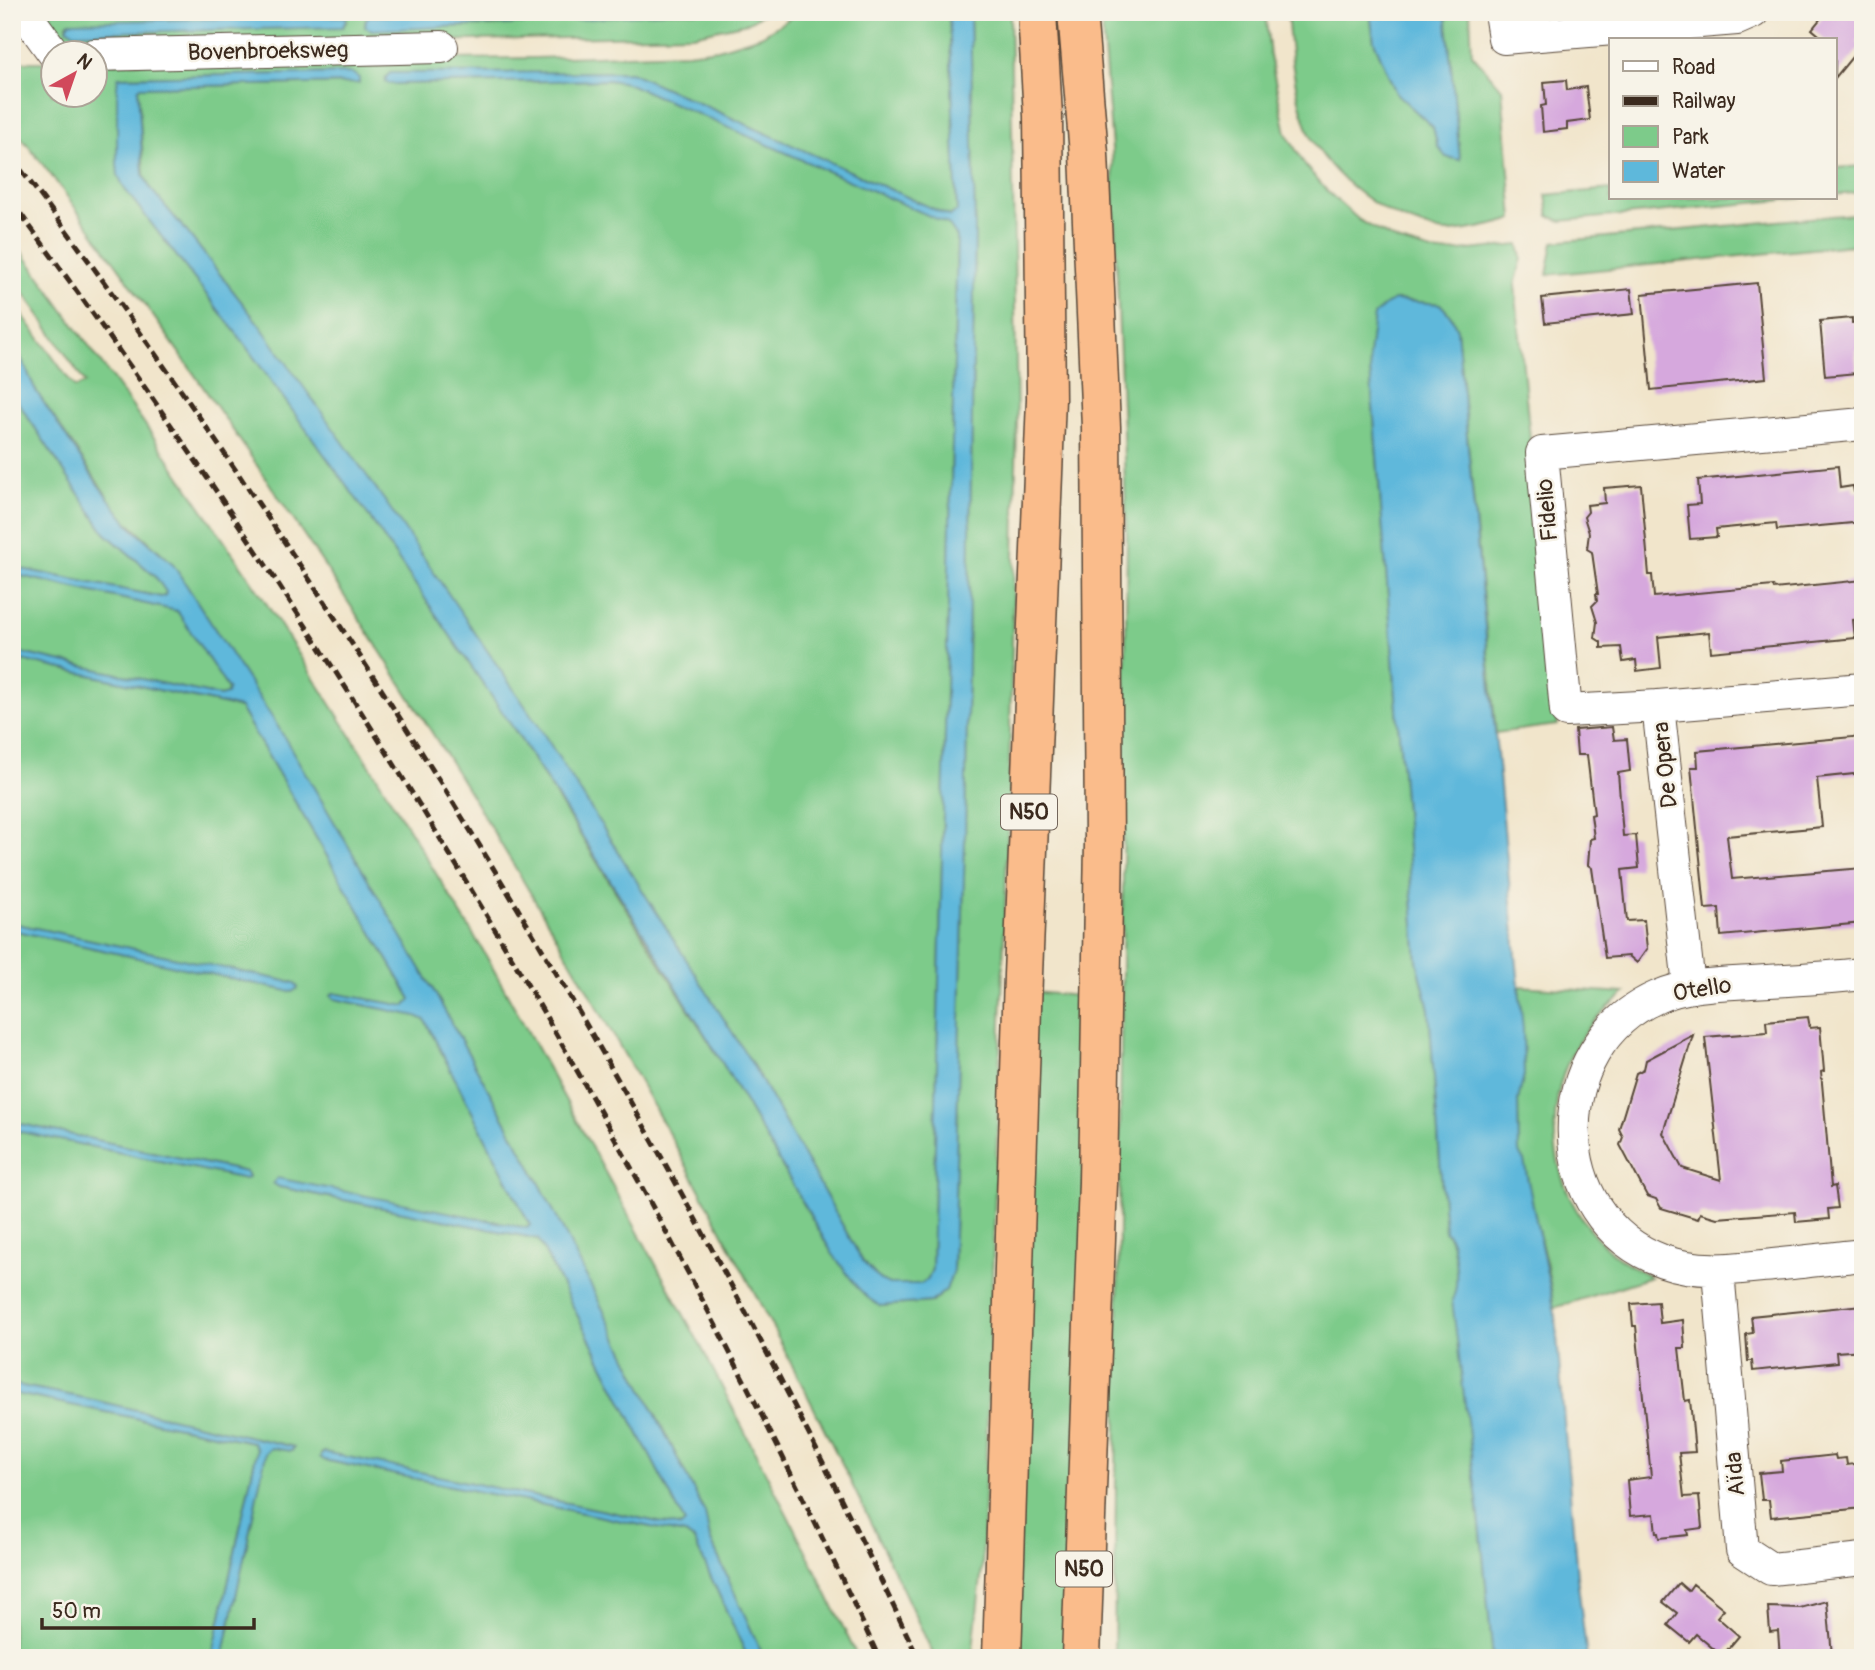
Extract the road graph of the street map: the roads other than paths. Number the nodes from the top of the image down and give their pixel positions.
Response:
1 (24, 12) edge
2 (1037, 12) edge
3 (1077, 12) edge
4 (1753, 12) edge
5 (1502, 25) edge
6 (43, 38) edge
7 (442, 47) dead end
8 (108, 54) edge
9 (1863, 424) edge
10 (1863, 689) edge
11 (1658, 706) junction
12 (1863, 974) edge
13 (1689, 986) junction
14 (1863, 1255) edge
15 (1718, 1271) junction
16 (1863, 1559) edge
17 (1002, 1658) edge
18 (1081, 1658) edge

1 - 6 street
2 - 17 highway, N50
3 - 18 highway, N50
4 - 5 street
7 - 8 street, Bovenbroeksweg
9 - 11 street, Fidelio
10 - 11 street, De Opera
11 - 13 street, De Opera
12 - 13 street, Otello
13 - 15 street, Otello
14 - 15 street, Otello
15 - 16 street, Aïda

